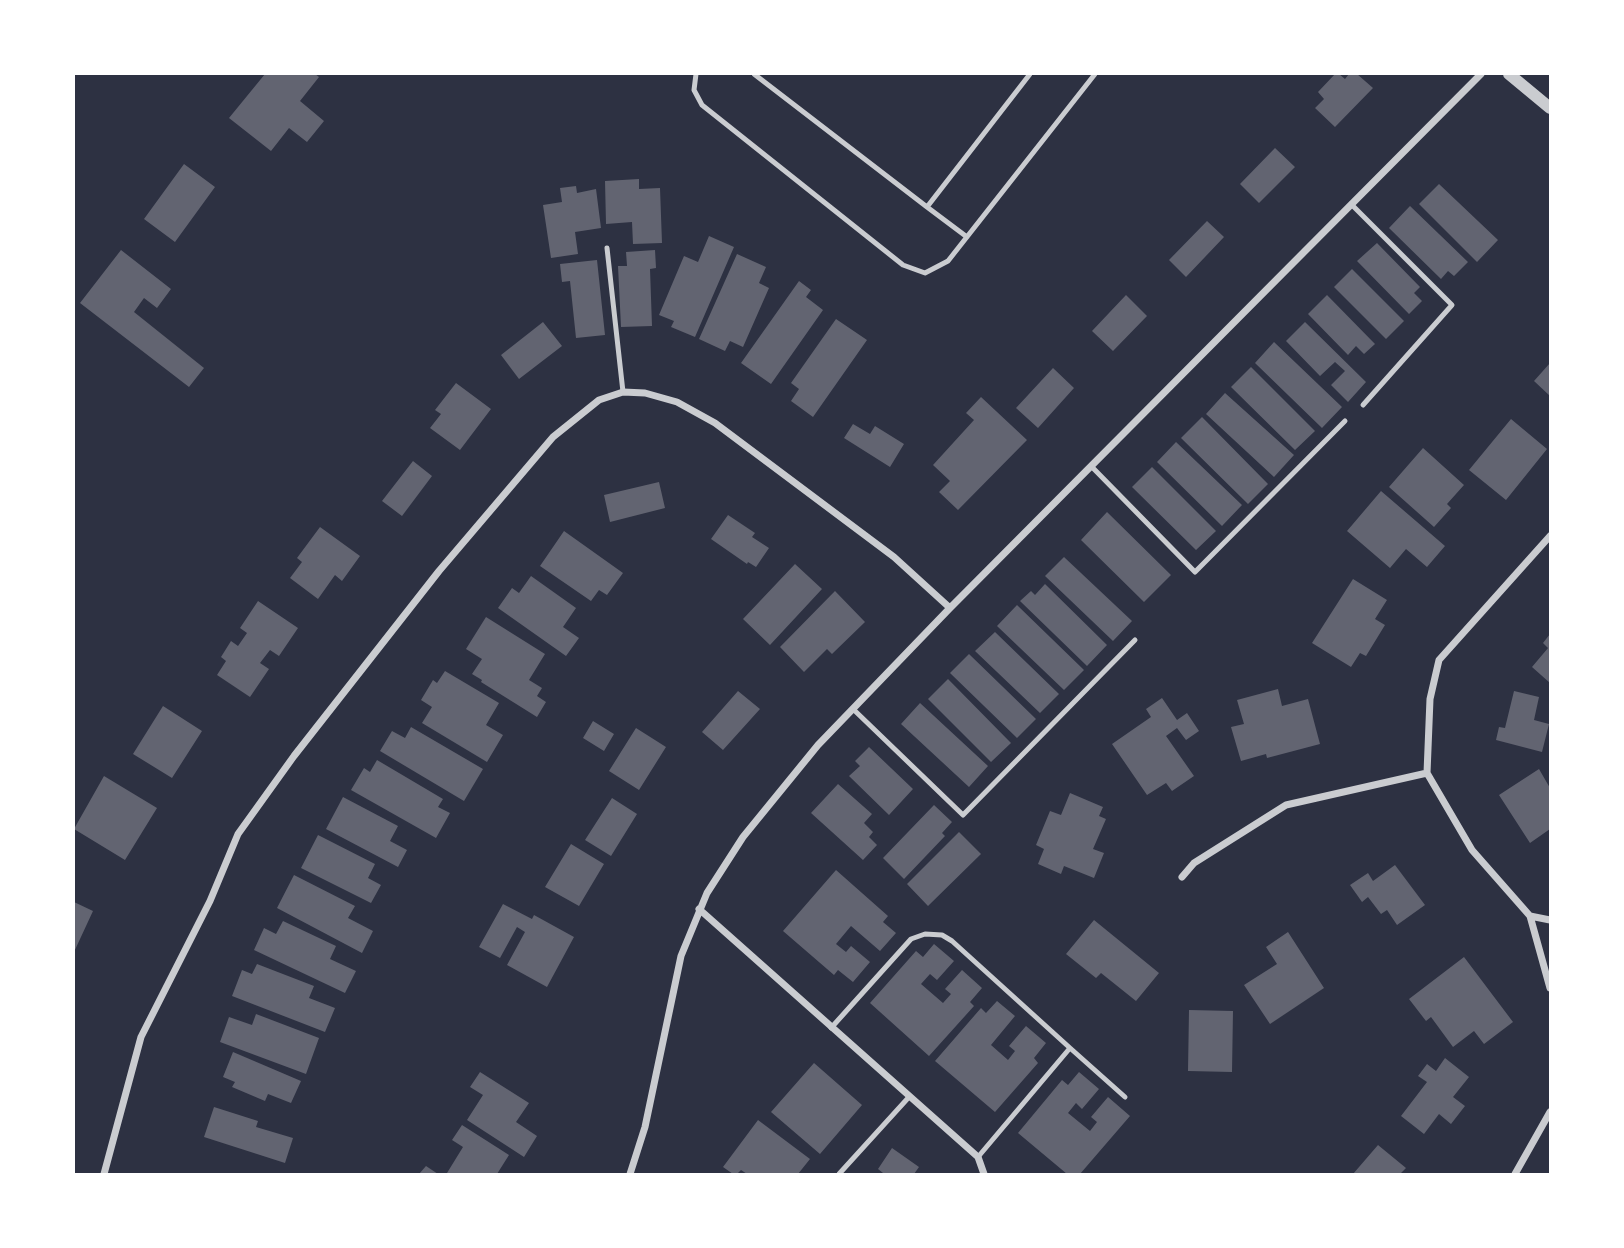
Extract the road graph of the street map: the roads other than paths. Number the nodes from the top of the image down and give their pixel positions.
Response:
1 (696, 74) edge
2 (754, 74) edge
3 (1030, 74) edge
4 (1095, 74) edge
5 (1481, 74) edge
6 (1509, 74) edge
7 (1550, 107) edge
8 (1351, 204) junction
9 (927, 207) junction
10 (967, 237) junction
11 (607, 248) dead end
12 (623, 392) junction
13 (1363, 405) dead end
14 (1345, 421) dead end
15 (1091, 466) junction
16 (1550, 536) edge
17 (950, 608) junction
18 (1135, 640) dead end
19 (853, 709) junction
20 (1427, 773) junction
21 (1182, 877) dead end
22 (699, 909) junction
23 (1530, 916) junction
24 (1550, 920) edge
25 (1550, 988) edge
26 (831, 1028) junction
27 (1070, 1048) junction
28 (909, 1097) junction
29 (1125, 1097) dead end
30 (1550, 1112) edge
31 (978, 1157) junction
32 (104, 1174) edge
33 (630, 1174) edge
34 (839, 1174) edge
35 (984, 1174) edge
36 (1515, 1174) edge

1 - 10 lane
2 - 9 lane
3 - 9 lane
4 - 10 lane
5 - 8 street
6 - 7 street
8 - 13 lane
8 - 15 street
9 - 10 lane
11 - 12 lane
12 - 17 street
12 - 32 street
14 - 15 lane
15 - 17 street
16 - 20 street
17 - 19 street
18 - 19 lane
19 - 22 street
20 - 21 street
20 - 23 street
22 - 26 street
22 - 33 street
23 - 24 street
23 - 25 street
26 - 27 lane
26 - 28 street
27 - 29 lane
27 - 31 lane
28 - 31 street
28 - 34 lane
30 - 36 street
31 - 35 street

